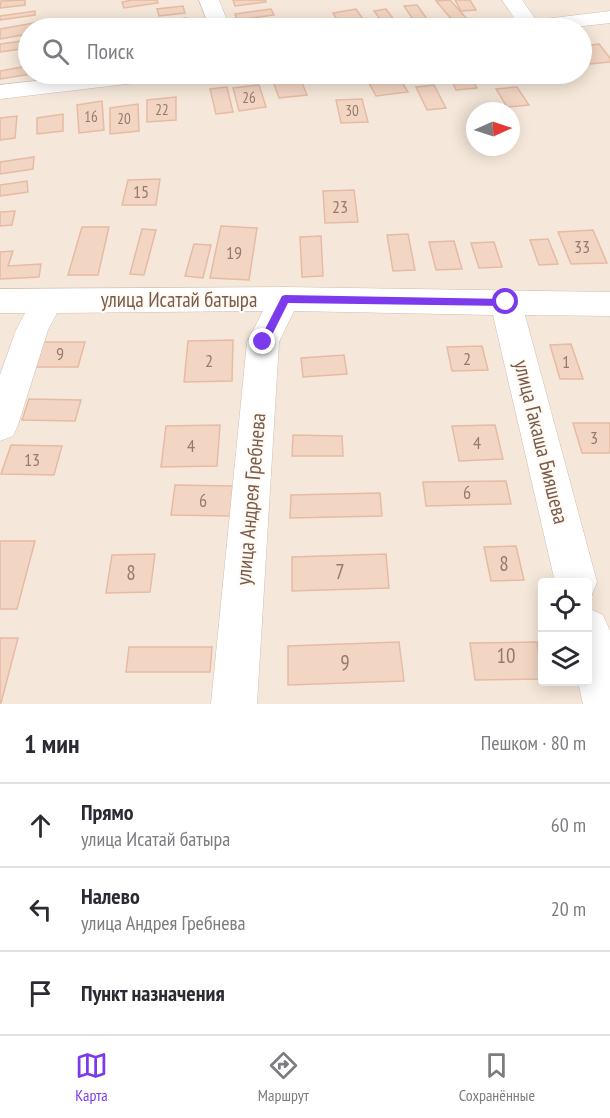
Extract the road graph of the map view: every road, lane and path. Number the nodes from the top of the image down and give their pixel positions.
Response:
1 (209, 0) edge
2 (512, 0) edge
3 (610, 17) edge
4 (216, 18) edge
5 (520, 18) edge
6 (592, 19) edge
7 (68, 84) edge
8 (0, 92) edge
9 (285, 299) junction
10 (0, 300) edge
11 (48, 300) junction
12 (506, 302) junction
13 (610, 303) edge
14 (0, 425) edge
15 (575, 578) edge
16 (588, 632) edge
17 (234, 704) edge
18 (606, 704) edge

1 - 4 street
2 - 5 street
3 - 6 street
7 - 8 street
9 - 11 street, улица Исатай батыра
9 - 12 street, улица Исатай батыра
9 - 17 street, улица Андрея Гребнева
10 - 11 street, улица Исатай батыра
11 - 14 street
12 - 13 street, улица Исатай батыра
12 - 15 street, улица Гакаша Бияшева
16 - 18 street

